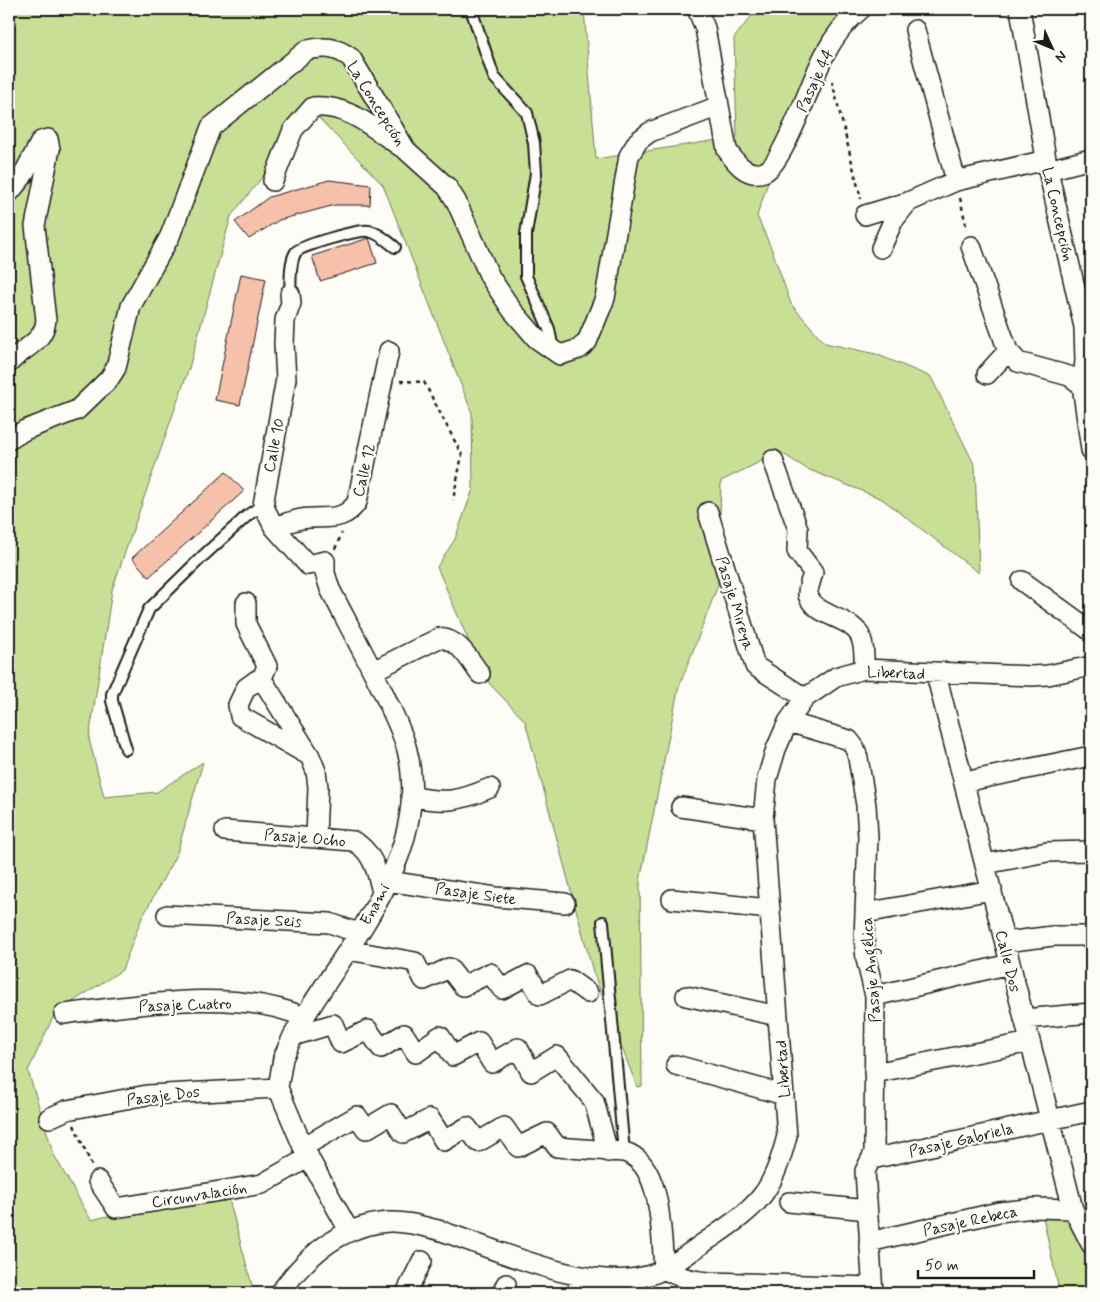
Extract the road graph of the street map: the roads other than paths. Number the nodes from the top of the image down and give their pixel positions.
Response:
1 (471, 9) edge
2 (697, 9) edge
3 (861, 9) edge
4 (1020, 9) edge
5 (915, 30) dead end
6 (719, 106) junction
7 (406, 150) junction
8 (1091, 159) edge
9 (1047, 165) junction
10 (273, 181) dead end
11 (956, 181) junction
12 (9, 193) edge
13 (908, 202) junction
14 (865, 215) road end
15 (970, 246) road end
16 (395, 247) dead end
17 (881, 248) dead end
18 (290, 294) joint
19 (389, 351) dead end
20 (553, 351) junction
21 (1008, 351) junction
22 (9, 364) edge
23 (987, 374) dead end
24 (1082, 385) junction
25 (9, 440) edge
26 (1091, 450) edge
27 (773, 460) dead end
28 (263, 504) junction
29 (708, 512) dead end
30 (274, 527) junction
31 (1022, 581) dead end
32 (246, 603) dead end
33 (1091, 631) edge
34 (1091, 666) edge
35 (864, 669) junction
36 (373, 671) junction
37 (480, 674) dead end
38 (936, 674) junction
39 (261, 681) junction
40 (805, 698) junction
41 (788, 722) junction
42 (126, 749) dead end
43 (310, 756) junction
44 (1091, 756) edge
45 (964, 782) junction
46 (490, 788) dead end
47 (411, 796) junction
48 (681, 807) dead end
49 (763, 819) junction
50 (225, 831) dead end
51 (316, 837) junction
52 (1091, 851) edge
53 (985, 864) junction
54 (385, 887) junction
55 (992, 890) junction
56 (672, 899) dead end
57 (565, 903) dead end
58 (770, 910) junction
59 (865, 913) junction
60 (167, 915) dead end
61 (603, 922) dead end
62 (358, 933) junction
63 (1091, 936) edge
64 (1005, 942) junction
65 (348, 950) junction
66 (1010, 964) junction
67 (588, 993) dead end
68 (686, 996) dead end
69 (876, 996) junction
70 (1091, 1013) edge
71 (64, 1014) dead end
72 (304, 1016) junction
73 (778, 1016) junction
74 (1024, 1019) junction
75 (293, 1036) junction
76 (1030, 1042) junction
77 (676, 1065) dead end
78 (874, 1073) junction
79 (278, 1088) junction
80 (784, 1095) junction
81 (1091, 1111) edge
82 (49, 1118) dead end
83 (1050, 1119) junction
84 (306, 1152) junction
85 (616, 1152) junction
86 (872, 1159) junction
87 (98, 1181) road end
88 (789, 1202) dead end
89 (1073, 1209) junction
90 (867, 1210) junction
91 (349, 1231) junction
92 (869, 1242) junction
93 (1091, 1244) edge
94 (422, 1261) dead end
95 (664, 1269) junction
96 (579, 1284) edge
97 (644, 1285) edge
98 (872, 1290) edge
99 (280, 1293) edge
100 (406, 1293) edge

1 - 20 lane
2 - 6 street
3 - 6 street, Pasaje 44
4 - 9 street, La Concepción
5 - 11 street
6 - 20 street
7 - 10 street
7 - 20 street, La Concepción
7 - 25 street, La Concepción
8 - 9 street
9 - 11 street
9 - 24 street, La Concepción
11 - 13 street
12 - 22 street
13 - 14 street
13 - 17 street
15 - 21 street
16 - 18 lane
18 - 28 street, Calle 10
19 - 30 street, Calle 12
21 - 23 street
21 - 24 street
24 - 26 street, La Concepción
27 - 35 street
28 - 30 street
28 - 42 lane
29 - 40 street, Pasaje Mireya
30 - 36 street, Enami
31 - 33 street
32 - 39 street
34 - 38 street, Libertad
35 - 38 street, Libertad
35 - 40 street, Libertad
36 - 37 street
36 - 47 street, Enami
38 - 45 street, Calle Dos
39 - 43 street
39 - 43 street
40 - 41 street, Libertad
41 - 49 street, Libertad
41 - 59 street, Pasaje Angélica
43 - 51 street
44 - 45 street
45 - 53 street, Calle Dos
46 - 47 street
47 - 54 street, Enami
48 - 49 street
49 - 58 street, Libertad
50 - 51 street, Pasaje Ocho
51 - 54 street, Pasaje Ocho
52 - 53 street
53 - 55 street, Calle Dos
54 - 57 street, Pasaje Siete
54 - 62 street, Enami
55 - 59 street
55 - 64 street, Calle Dos
56 - 58 street
58 - 73 street, Libertad
59 - 69 street, Pasaje Angélica
60 - 62 street, Pasaje Seis
61 - 85 lane
62 - 65 street, Enami
63 - 64 street
64 - 66 street, Calle Dos
65 - 67 street
65 - 72 street, Enami
66 - 69 street
66 - 74 street, Calle Dos
68 - 73 street
69 - 78 street, Pasaje Angélica
70 - 74 street
71 - 72 street, Pasaje Cuatro
72 - 75 street, Enami
73 - 80 street, Libertad
74 - 76 street, Calle Dos
75 - 79 street, Enami
75 - 85 street
76 - 78 street
76 - 83 street, Calle Dos
77 - 80 street
78 - 86 street, Pasaje Angélica
79 - 82 street, Pasaje Dos
79 - 84 street
80 - 95 street, Libertad
81 - 83 street, Pasaje Gabriela
83 - 86 street, Pasaje Gabriela
83 - 89 street, Calle Dos
84 - 85 street
84 - 87 street, Circunvalación
84 - 91 street
85 - 95 street
86 - 90 street, Pasaje Angélica
88 - 90 street
89 - 92 street, Pasaje Rebeca
89 - 93 street, Calle Dos
90 - 92 street, Pasaje Angélica
91 - 96 street, Libertad
91 - 99 street, Libertad
92 - 98 street, Pasaje Angélica
94 - 100 street
95 - 97 street, Libertad
95 - 98 street
96 - 97 street, Libertad

